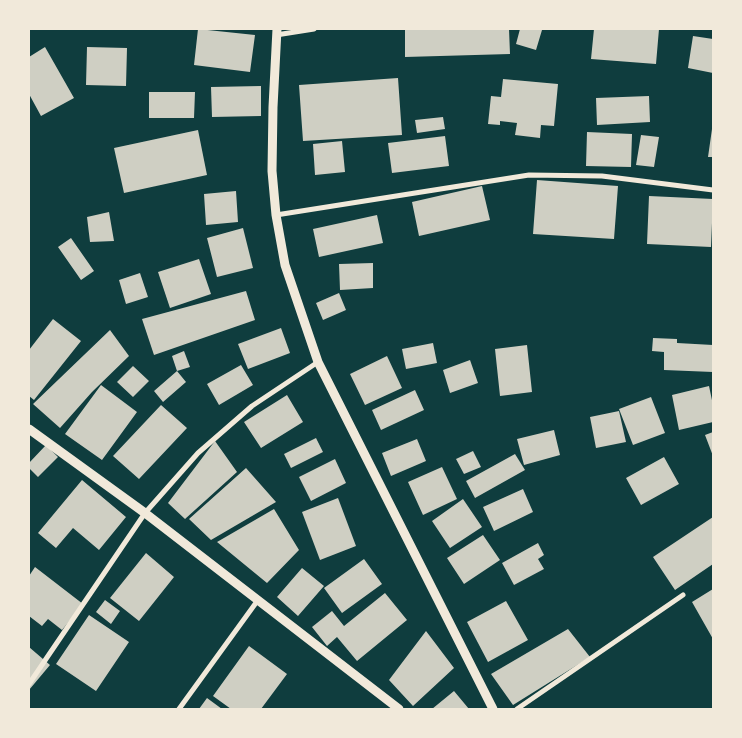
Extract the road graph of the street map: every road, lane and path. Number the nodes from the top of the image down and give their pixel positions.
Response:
1 (314, 29) edge
2 (277, 32) edge
3 (713, 190) edge
4 (276, 215) junction
5 (318, 362) junction
6 (29, 429) edge
7 (145, 513) junction
8 (684, 595) dead end
9 (258, 600) junction
10 (29, 684) edge
11 (179, 709) edge
12 (399, 709) edge
13 (493, 709) edge
14 (517, 709) edge

1 - 2 street
2 - 4 street
3 - 4 street
4 - 5 street
5 - 7 street
5 - 13 street
6 - 7 street
7 - 9 street
7 - 10 street
8 - 14 street
9 - 11 street
9 - 12 street

